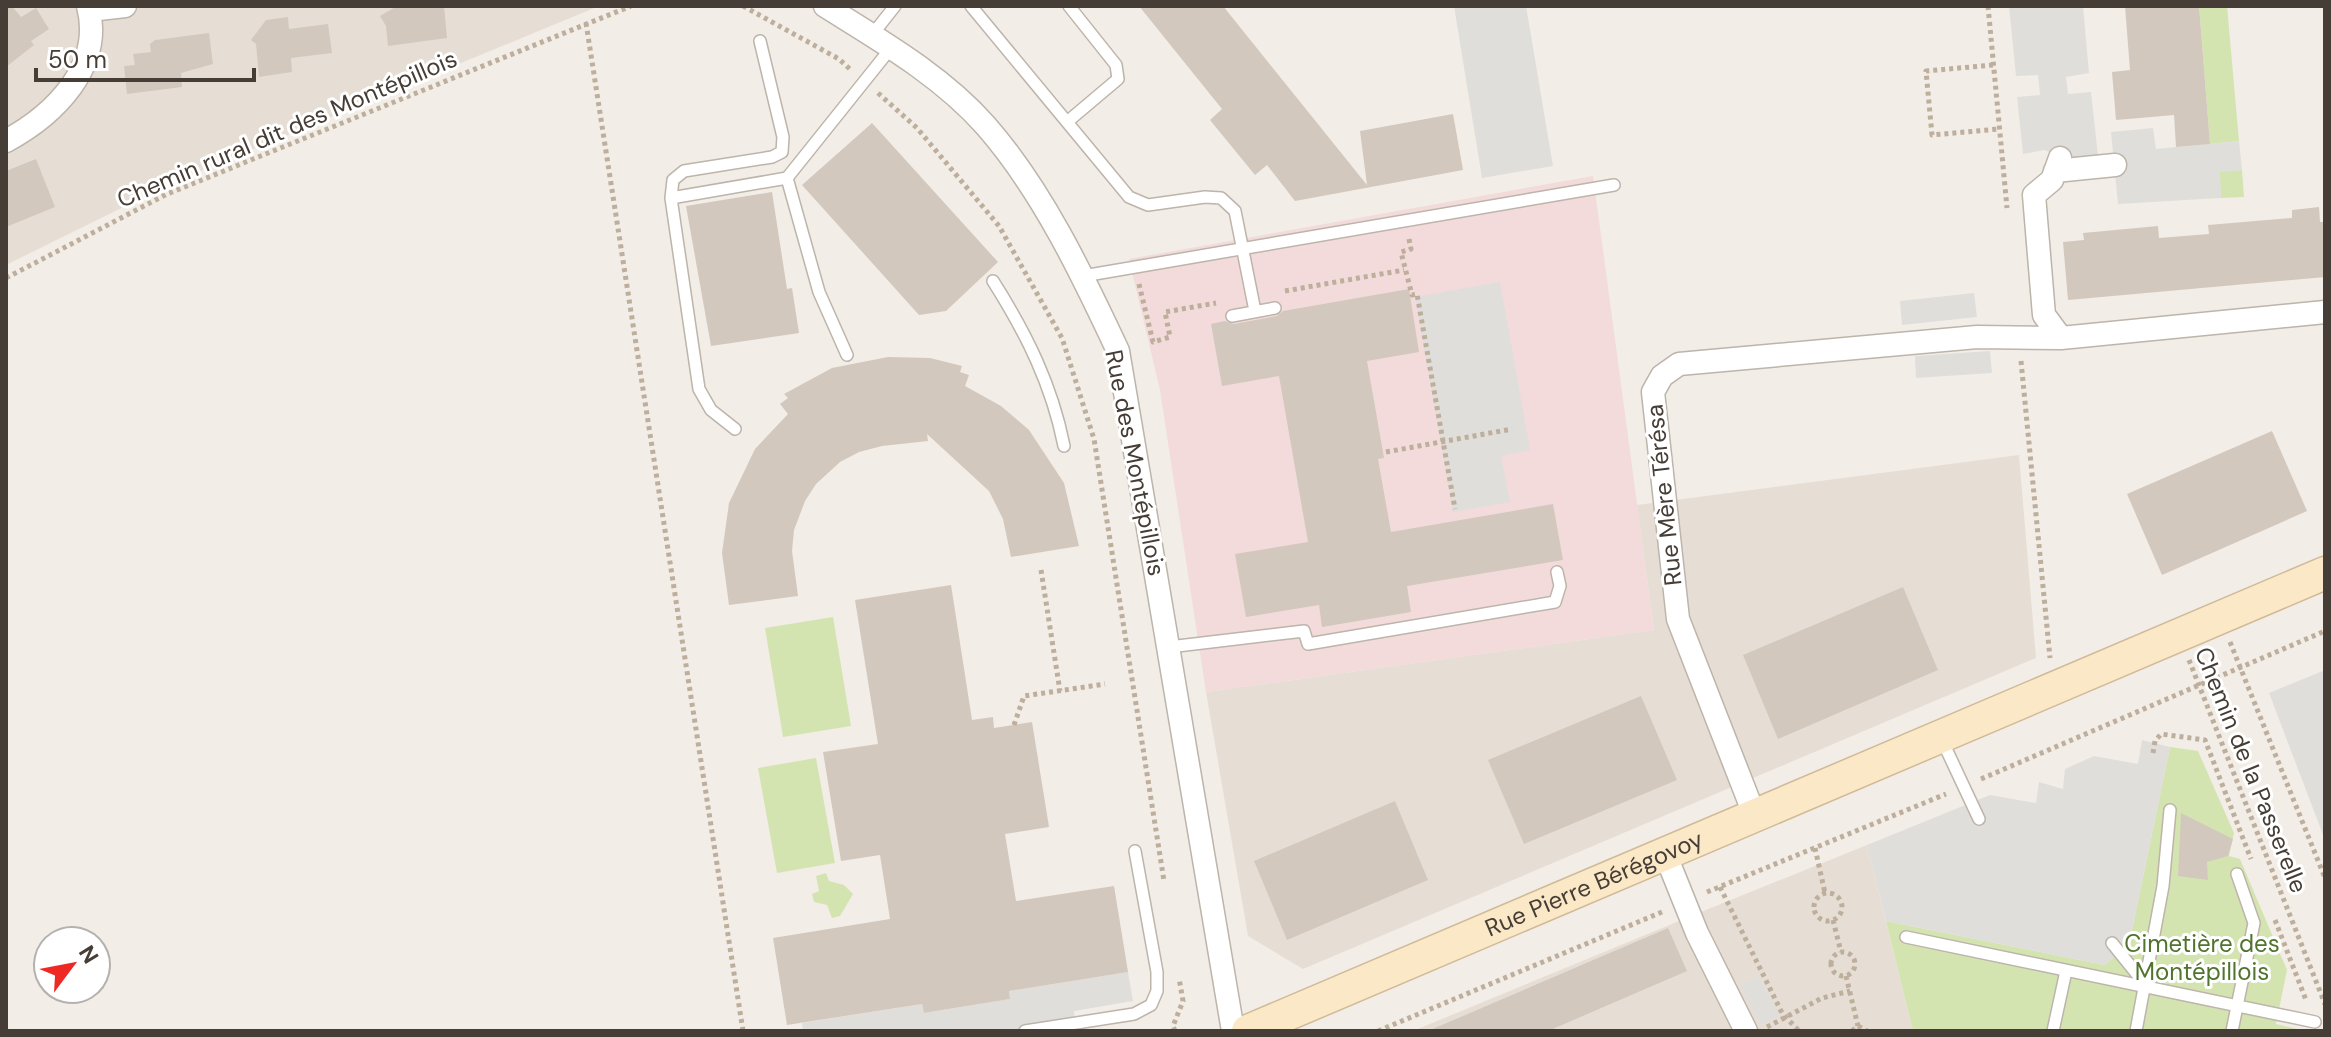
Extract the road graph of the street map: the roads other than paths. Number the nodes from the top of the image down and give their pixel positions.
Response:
1 (125, 6) edge
2 (825, 6) edge
3 (895, 6) edge
4 (971, 6) edge
5 (1069, 6) edge
6 (89, 8) edge
7 (872, 35) junction
8 (760, 41) dead end
9 (891, 48) junction
10 (1067, 122) junction
11 (6, 141) edge
12 (2115, 165) dead end
13 (787, 178) junction
14 (1614, 185) dead end
15 (671, 198) junction
16 (1244, 249) junction
17 (1083, 276) junction
18 (993, 281) dead end
19 (1275, 308) dead end
20 (1255, 311) junction
21 (2325, 312) edge
22 (1232, 316) dead end
23 (2061, 338) junction
24 (847, 355) dead end
25 (735, 429) dead end
26 (1064, 446) dead end
27 (1557, 572) dead end
28 (2325, 573) edge
29 (1169, 647) junction
30 (1941, 738) junction
31 (2170, 810) dead end
32 (1754, 814) junction
33 (1979, 819) dead end
34 (1135, 851) dead end
35 (1664, 851) junction
36 (2237, 874) dead end
37 (1906, 937) dead end
38 (2112, 943) dead end
39 (2066, 971) junction
40 (2145, 984) junction
41 (2237, 1003) junction
42 (2315, 1022) dead end
43 (1025, 1031) edge
44 (1233, 1031) edge
45 (1248, 1031) edge
46 (1746, 1031) edge
47 (2053, 1031) edge
48 (2136, 1031) edge
49 (2232, 1031) edge

1 - 6 street
2 - 7 street, Rue des Montépillois
3 - 7 lane
4 - 10 lane
5 - 10 lane
6 - 11 street
7 - 9 street, Rue des Montépillois
8 - 15 lane
9 - 13 lane
9 - 17 street, Rue des Montépillois
10 - 16 lane
12 - 23 street
13 - 15 lane
13 - 24 lane
14 - 16 lane
15 - 25 lane
16 - 17 lane
16 - 20 lane
17 - 29 street, Rue des Montépillois
18 - 26 lane
19 - 20 lane
20 - 22 lane
21 - 23 street, Rue Mère Térésa
23 - 32 street, Rue Mère Térésa
27 - 29 lane
28 - 30 street, Rue Pierre Bérégovoy
29 - 44 street, Rue des Montépillois
30 - 32 street, Rue Pierre Bérégovoy
30 - 33 lane
31 - 40 lane
32 - 35 street, Rue Pierre Bérégovoy
34 - 43 lane
35 - 45 street, Rue Pierre Bérégovoy
35 - 46 street
36 - 41 lane
37 - 39 lane
38 - 40 lane
39 - 40 lane
39 - 47 lane
40 - 41 lane
40 - 48 lane
41 - 42 lane
41 - 49 lane

